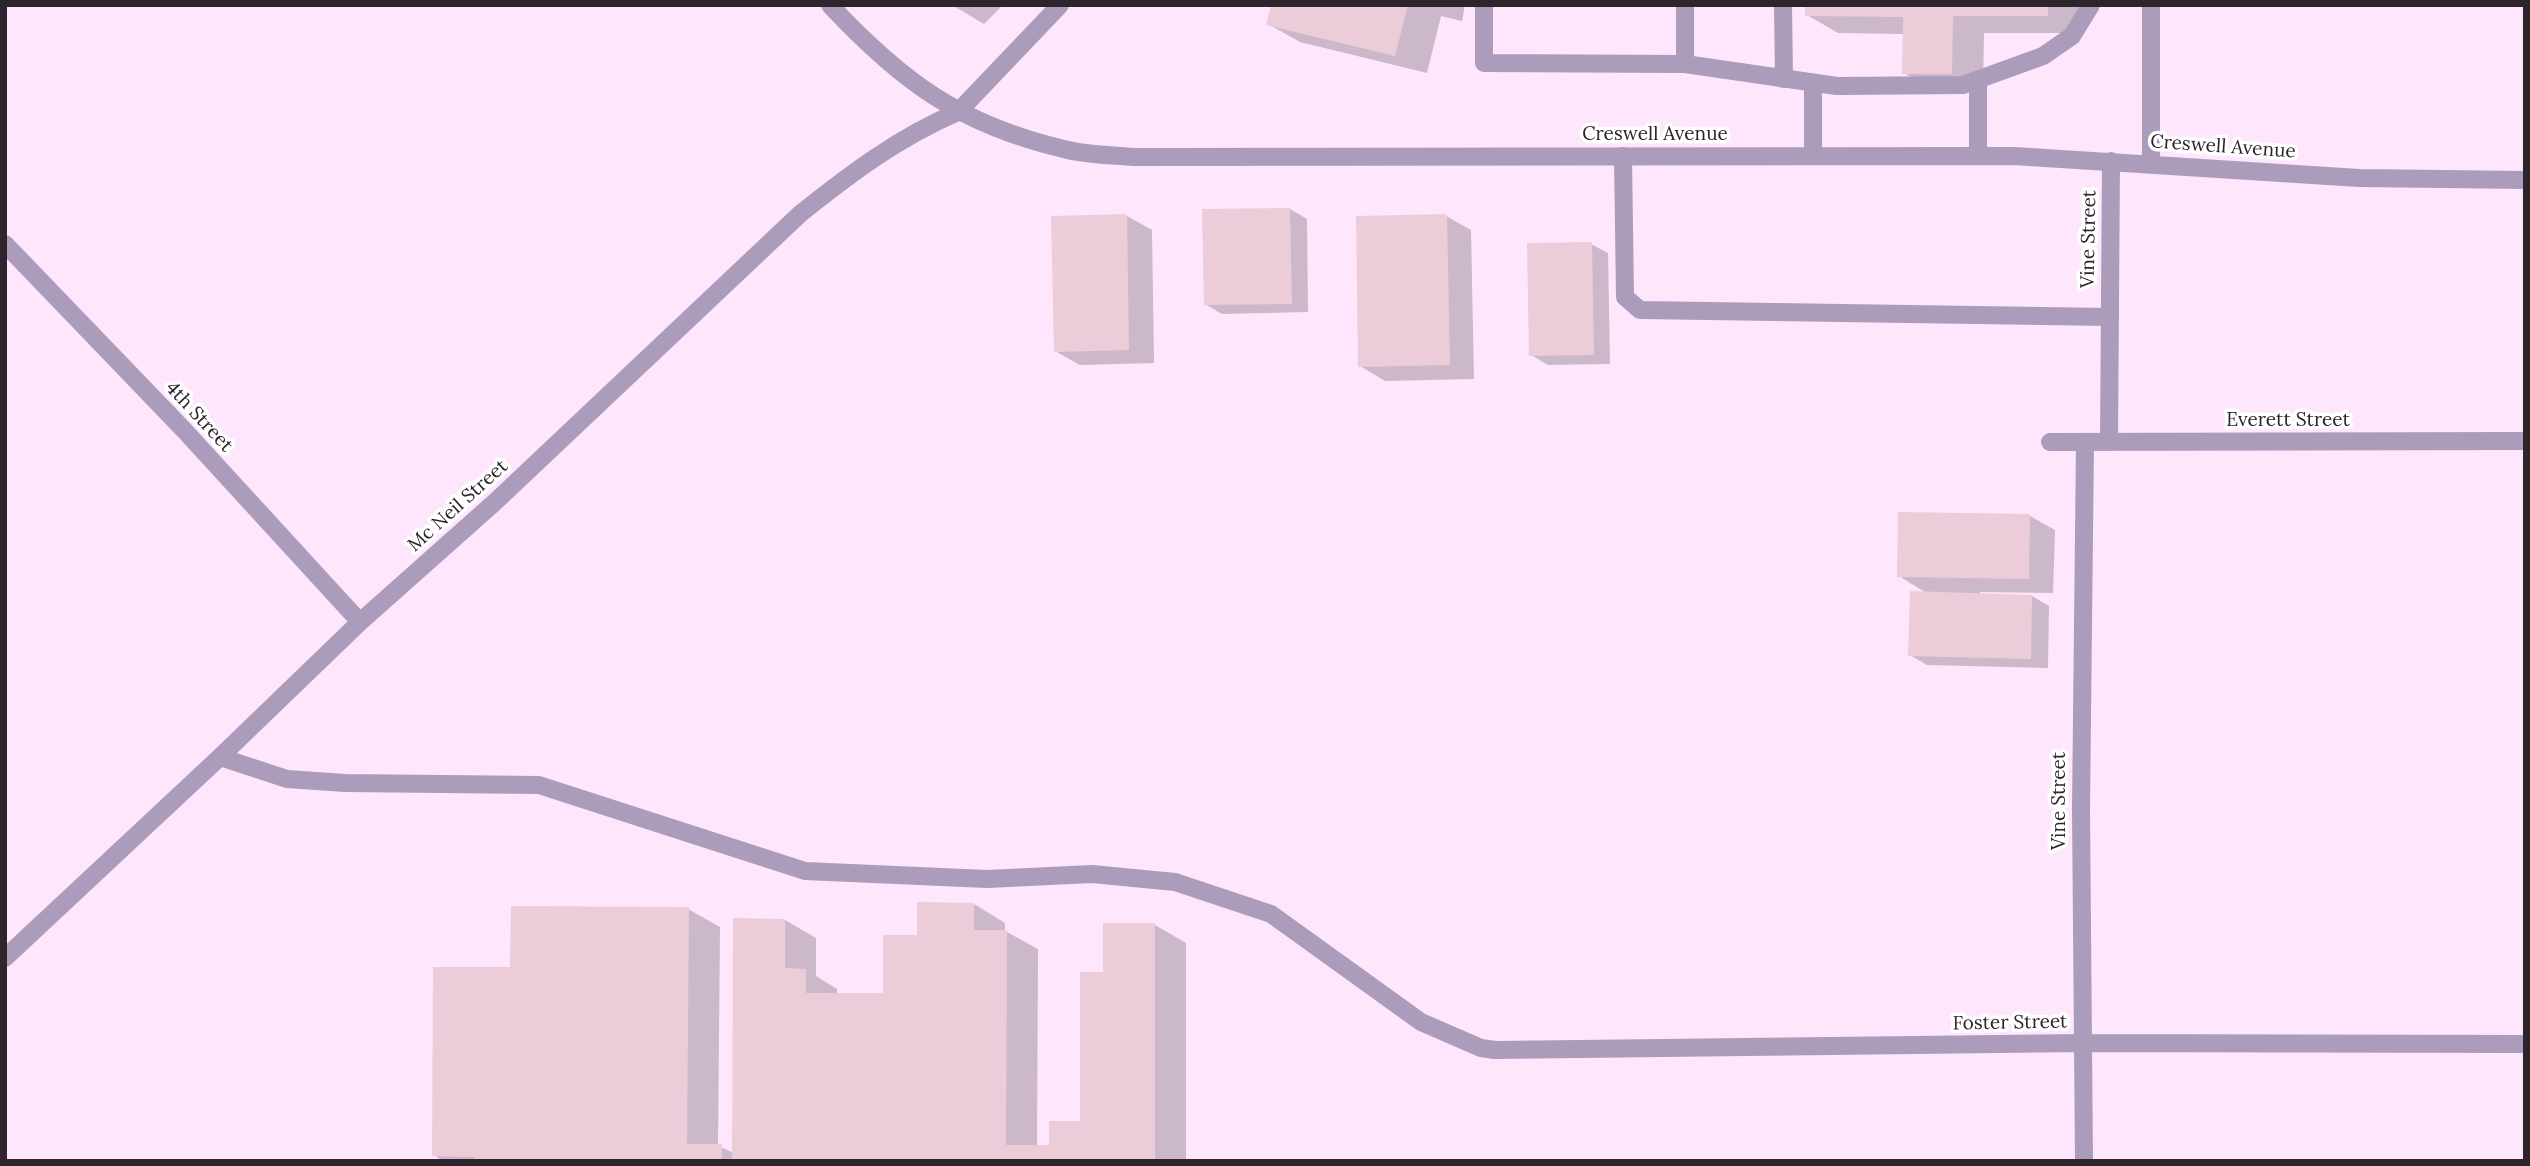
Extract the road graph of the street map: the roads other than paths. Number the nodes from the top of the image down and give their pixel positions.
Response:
1 (830, 5) edge
2 (1060, 5) edge
3 (1485, 5) edge
4 (1685, 5) edge
5 (1783, 5) edge
6 (2091, 5) edge
7 (2151, 5) edge
8 (1685, 64) junction
9 (1784, 79) junction
10 (1978, 80) junction
11 (1813, 83) junction
12 (958, 112) junction
13 (1623, 156) junction
14 (1813, 156) junction
15 (1978, 156) junction
16 (2111, 161) junction
17 (2151, 164) junction
18 (2525, 180) edge
19 (5, 244) edge
20 (2110, 317) junction
21 (2525, 441) edge
22 (2050, 442) dead end
23 (2085, 442) junction
24 (2109, 442) junction
25 (360, 622) junction
26 (220, 757) junction
27 (5, 958) edge
28 (2081, 1043) junction
29 (2525, 1044) edge
30 (2084, 1161) edge

1 - 12 street, Creswell Avenue
2 - 12 street
3 - 8 street
4 - 8 street
5 - 9 street
6 - 10 street
7 - 17 street
8 - 9 street
9 - 11 street
10 - 11 street
10 - 15 street
11 - 14 street
12 - 13 street, Creswell Avenue
12 - 25 street, Mc Neil Street
13 - 14 street, Creswell Avenue
13 - 20 street
14 - 15 street, Creswell Avenue
15 - 16 street, Creswell Avenue
16 - 17 street, Creswell Avenue
16 - 20 street, Vine Street
17 - 18 street, Creswell Avenue
19 - 25 street, 4th Street
20 - 24 street, Vine Street
21 - 24 street, Everett Street
22 - 23 street, Everett Street
23 - 24 street, Everett Street
23 - 28 street, Vine Street
25 - 26 street, Mc Neil Street
26 - 27 street, Mc Neil Street
26 - 28 street, Foster Street
28 - 29 street, Foster Street
28 - 30 street, Vine Street

